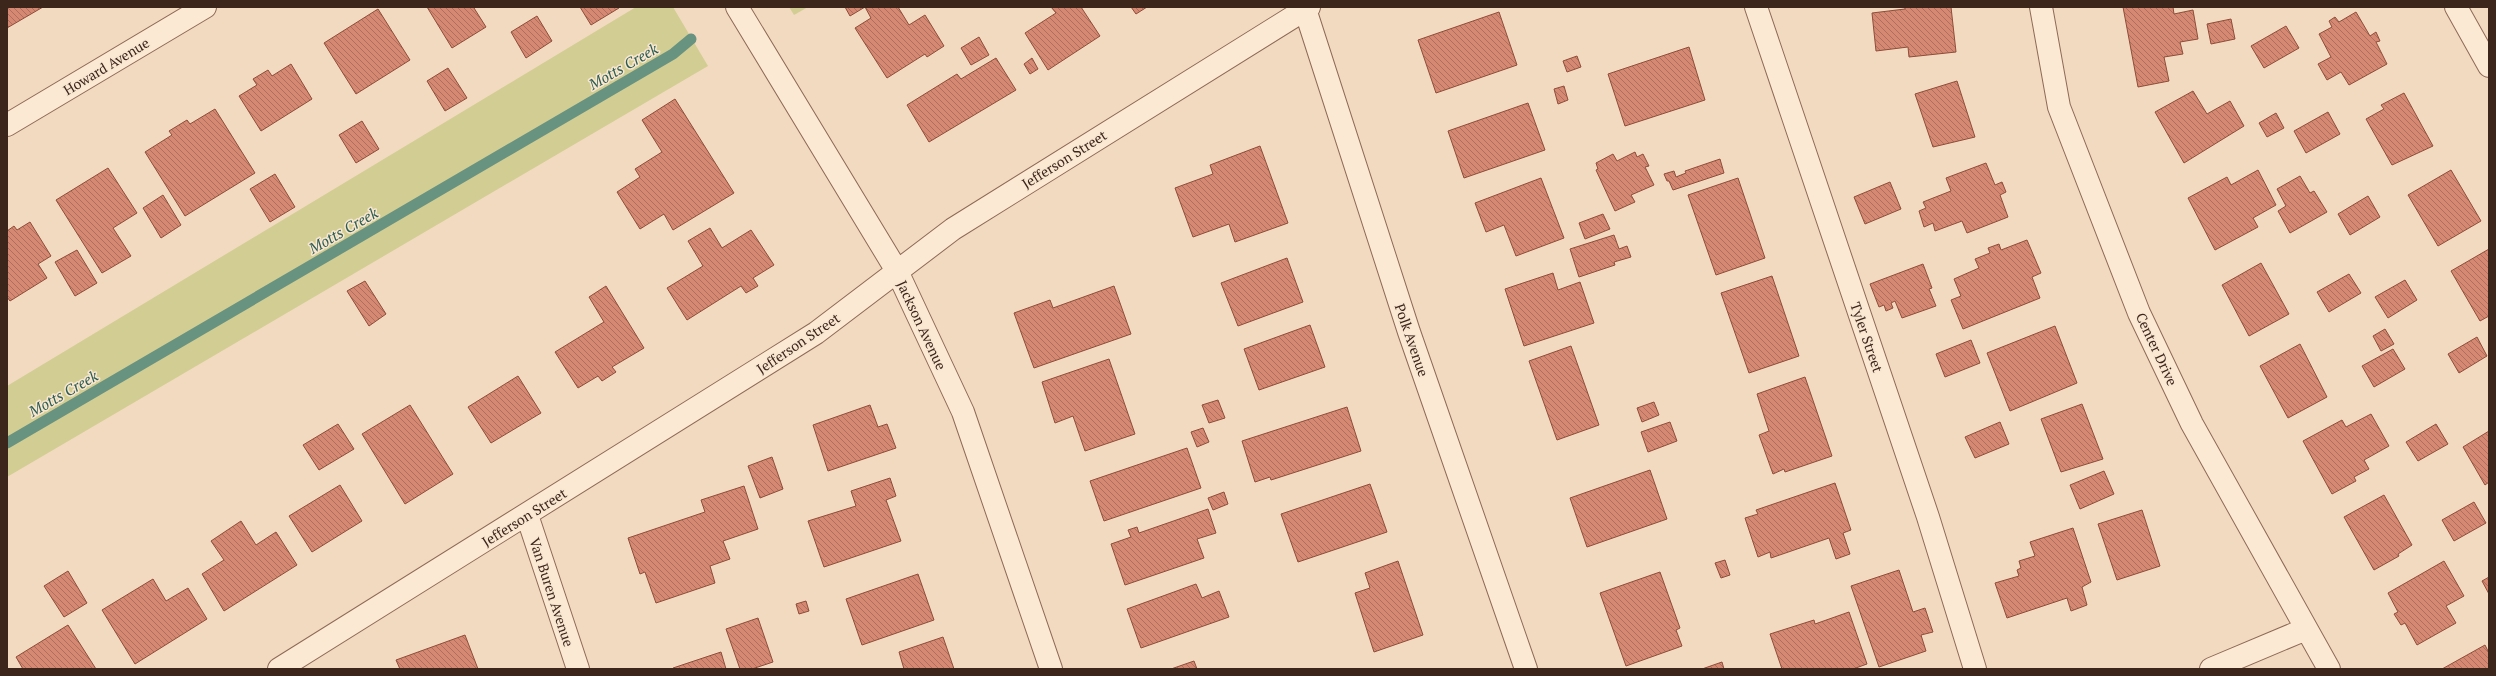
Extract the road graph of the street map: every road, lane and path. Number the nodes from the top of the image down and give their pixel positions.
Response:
1 (205, 7) edge
2 (737, 7) edge
3 (1756, 7) edge
4 (2041, 7) edge
5 (2456, 7) edge
6 (1307, 8) edge
7 (2489, 66) edge
8 (7, 125) edge
9 (897, 271) junction
10 (527, 515) junction
11 (2306, 629) junction
12 (280, 669) edge
13 (578, 669) edge
14 (1051, 669) edge
15 (1526, 669) edge
16 (1975, 669) edge
17 (2211, 669) edge
18 (2329, 669) edge

1 - 8 street, Howard Avenue
2 - 9 street, Jackson Avenue
3 - 16 street, Tyler Street
4 - 11 street, Center Drive
5 - 7 street
6 - 9 street, Jefferson Street
6 - 15 street, Polk Avenue
9 - 10 street, Jefferson Street
9 - 14 street, Jackson Avenue
10 - 12 street, Jefferson Street
10 - 13 street, Van Buren Avenue
11 - 17 street
11 - 18 street, Center Drive

